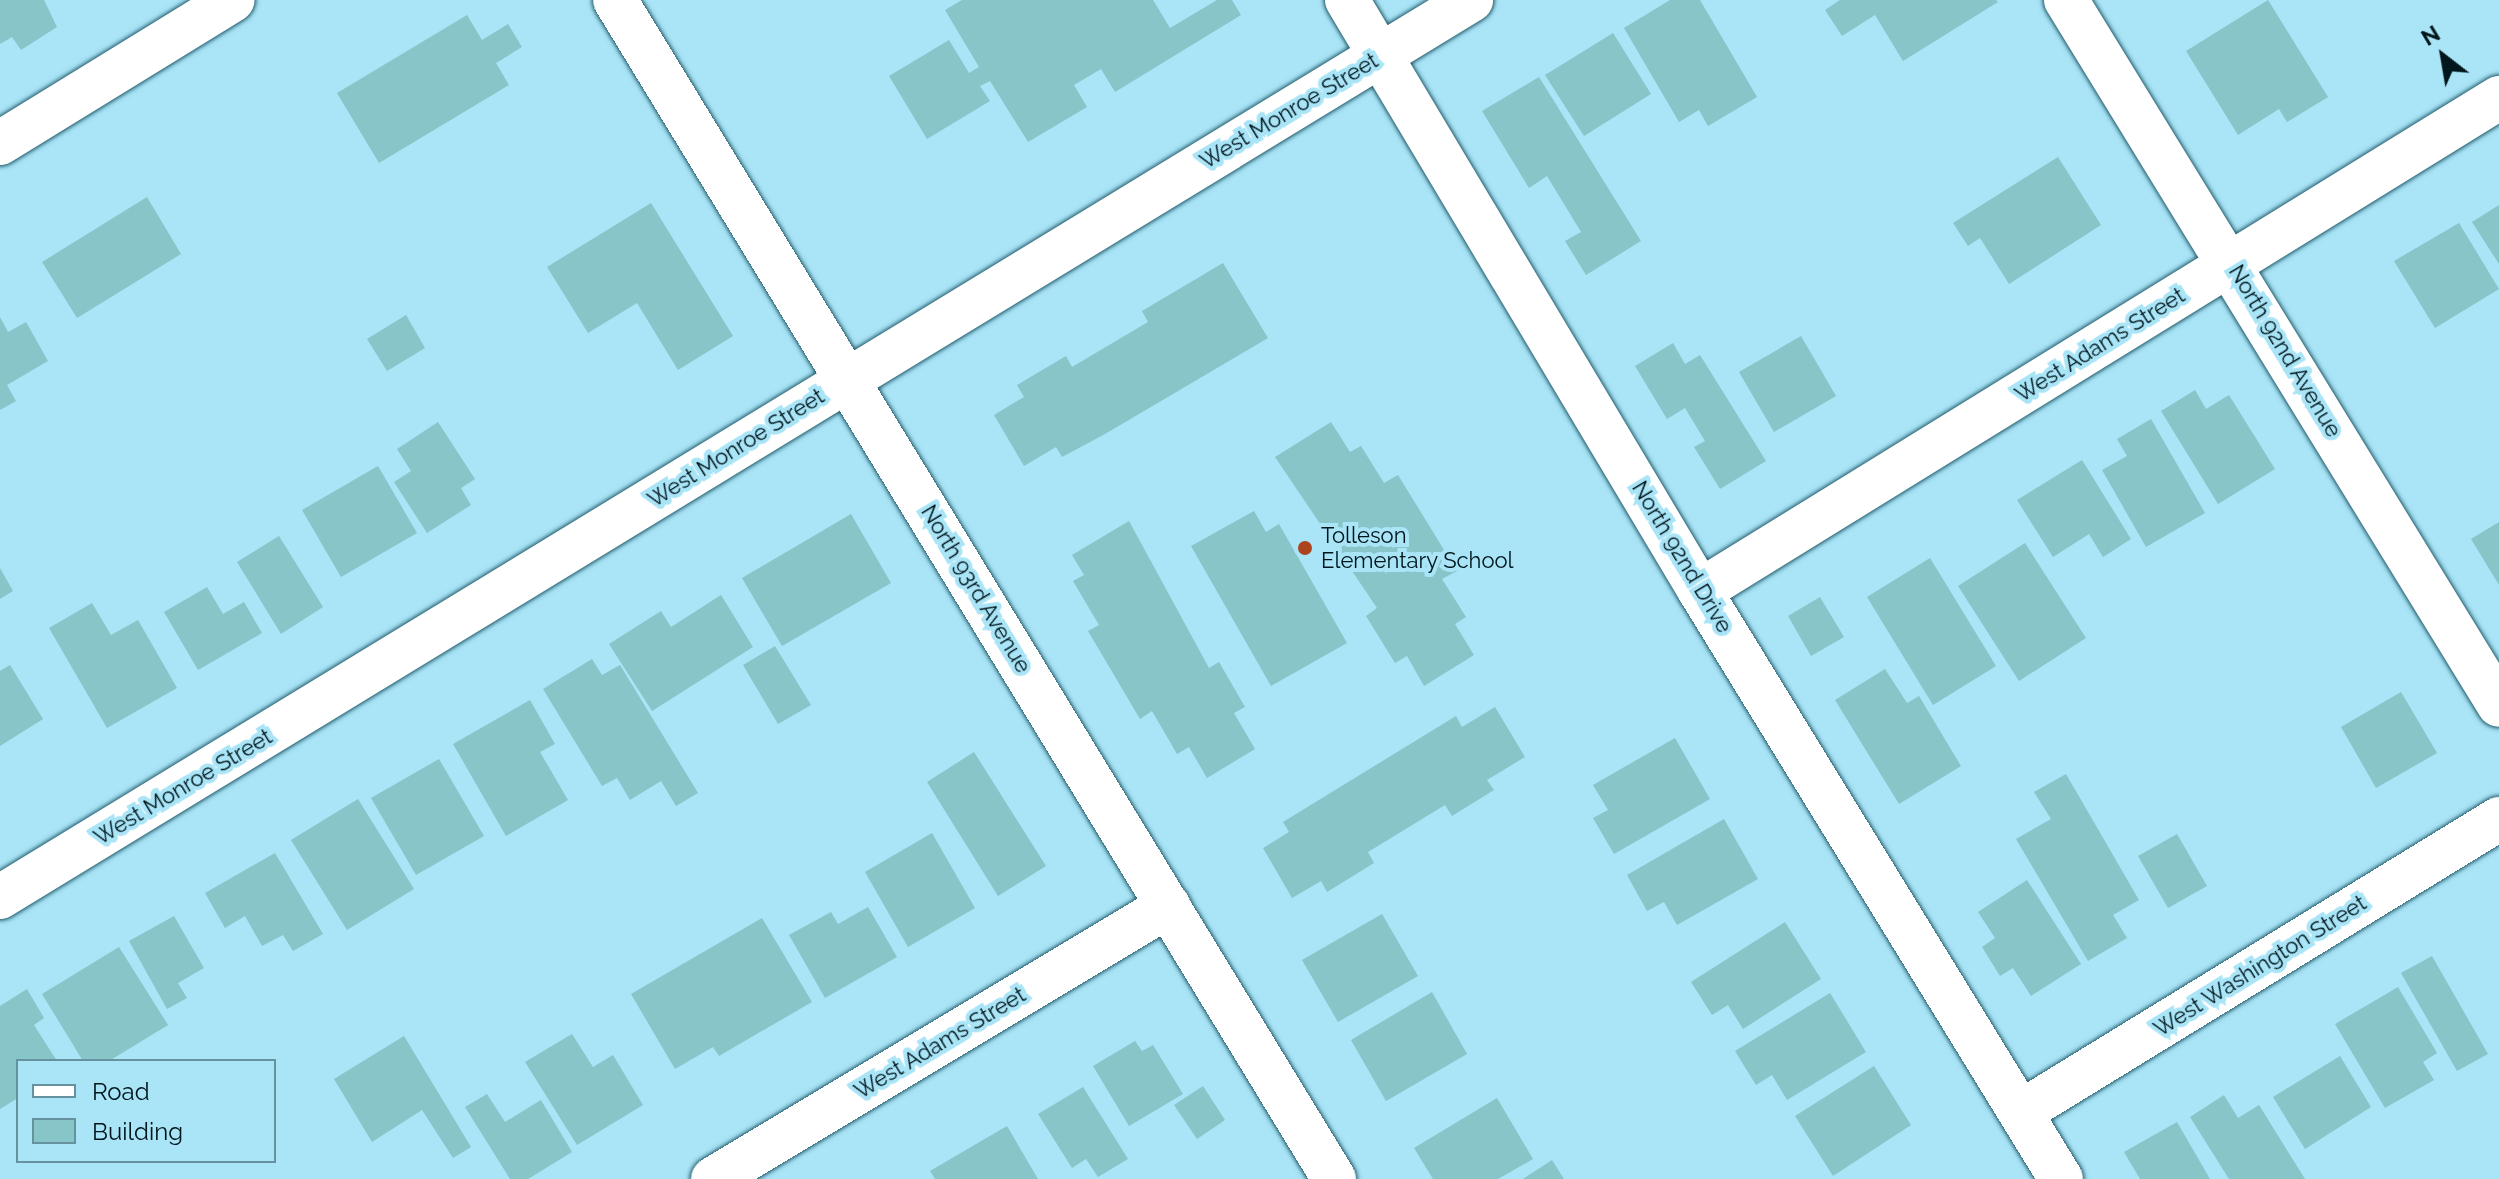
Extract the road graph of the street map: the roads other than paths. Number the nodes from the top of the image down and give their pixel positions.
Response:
1 (615, 0) edge
2 (1347, 0) edge
3 (1471, 0) edge
4 (2066, 0) edge
5 (204, 7) edge
6 (1381, 55) junction
7 (2499, 98) edge
8 (0, 143) edge
9 (2232, 264) junction
10 (848, 379) junction
11 (1700, 591) junction
12 (2499, 705) edge
13 (2499, 819) edge
14 (0, 897) edge
15 (1168, 906) junction
16 (2021, 1112) junction
17 (713, 1179) edge
18 (1334, 1179) edge
19 (2061, 1179) edge

1 - 10 street, North 93rd Avenue
2 - 6 street, North 92nd Drive
3 - 6 street, West Monroe Street
4 - 9 street, North 92nd Avenue
5 - 8 street
6 - 10 street, West Monroe Street
6 - 11 street, North 92nd Drive
7 - 9 street, West Adams Street
9 - 11 street, West Adams Street
9 - 12 street, North 92nd Avenue
10 - 14 street, West Monroe Street
10 - 15 street, North 93rd Avenue
11 - 16 street, North 92nd Drive
13 - 16 street, West Washington Street
15 - 17 street, West Adams Street
15 - 18 street, North 93rd Avenue
16 - 19 street, North 92nd Drive

